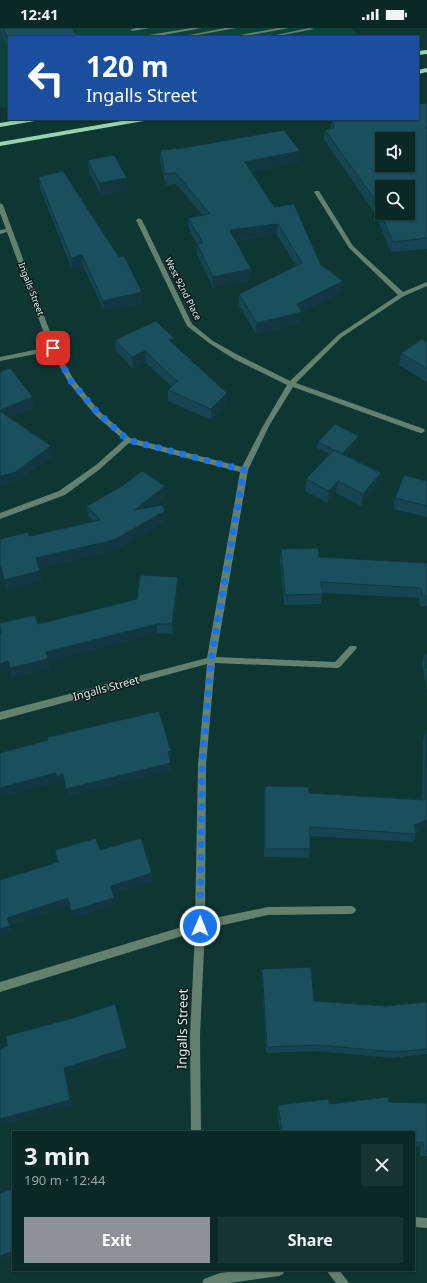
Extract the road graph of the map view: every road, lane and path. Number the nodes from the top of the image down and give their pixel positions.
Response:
1 (148, 28) edge
2 (200, 28) edge
3 (234, 28) edge
4 (287, 28) edge
5 (312, 29) edge
6 (132, 30) dead end
7 (149, 36) edge
8 (184, 36) edge
9 (237, 36) edge
10 (272, 36) edge
11 (29, 120) edge
12 (138, 120) edge
13 (0, 125) edge
14 (0, 144) edge
15 (317, 192) dead end
16 (0, 205) edge
17 (139, 220) dead end
18 (9, 230) junction
19 (0, 232) edge
20 (427, 284) edge
21 (402, 295) junction
22 (53, 348) junction
23 (0, 359) edge
24 (292, 384) junction
25 (422, 431) dead end
26 (128, 440) junction
27 (244, 470) junction
28 (0, 516) edge
29 (352, 648) dead end
30 (211, 660) junction
31 (0, 716) edge
32 (351, 910) dead end
33 (200, 926) junction
34 (0, 987) edge
35 (196, 1131) edge
36 (415, 1222) edge
37 (427, 1223) edge
38 (271, 1271) edge
39 (333, 1271) edge
40 (220, 1277) edge
41 (208, 1283) edge
42 (343, 1283) edge

1 - 6 street
2 - 7 street
3 - 8 street
4 - 9 street
5 - 10 street
11 - 13 main road
12 - 14 main road
15 - 21 street
16 - 18 street, Ingalls Street
17 - 24 street, West 92nd Place
18 - 19 street
18 - 22 street, Ingalls Street
20 - 21 street
21 - 24 street
22 - 23 street
22 - 26 street, Ingalls Street
24 - 25 street, West 92nd Place
24 - 27 street
26 - 27 street, Ingalls Street
26 - 28 street
27 - 30 street, Ingalls Street
29 - 30 street, Ingalls Street
30 - 31 street, Ingalls Street
30 - 33 street, Ingalls Street
32 - 33 street
33 - 34 street
33 - 35 street, Ingalls Street
36 - 37 street
38 - 40 street
39 - 42 street
40 - 41 street

